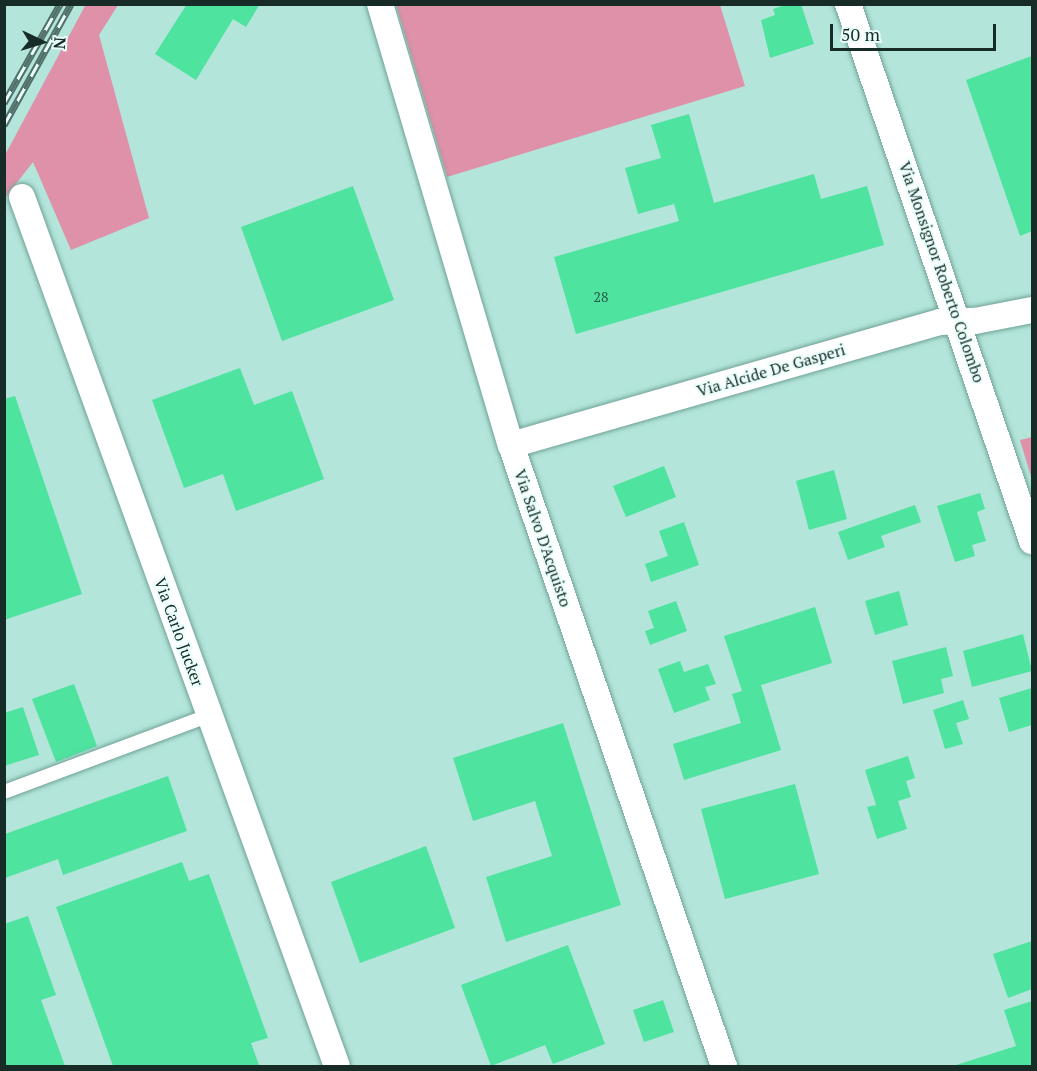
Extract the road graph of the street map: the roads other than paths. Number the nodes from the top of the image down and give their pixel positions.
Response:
1 (380, 4) edge
2 (848, 4) edge
3 (22, 197) dead end
4 (1032, 310) edge
5 (959, 322) junction
6 (511, 445) junction
7 (1032, 541) edge
8 (210, 715) junction
9 (4, 792) edge
10 (337, 1066) edge
11 (724, 1066) edge

1 - 6 street, Via Salvo D'Acquisto
2 - 5 street, Via Monsignor Roberto Colombo
3 - 8 street, Via Carlo Jucker
4 - 5 street, Via Alcide De Gasperi
5 - 6 street, Via Alcide De Gasperi
5 - 7 street, Via Monsignor Roberto Colombo
6 - 11 street, Via Salvo D'Acquisto
8 - 9 lane
8 - 10 street, Via Carlo Jucker

